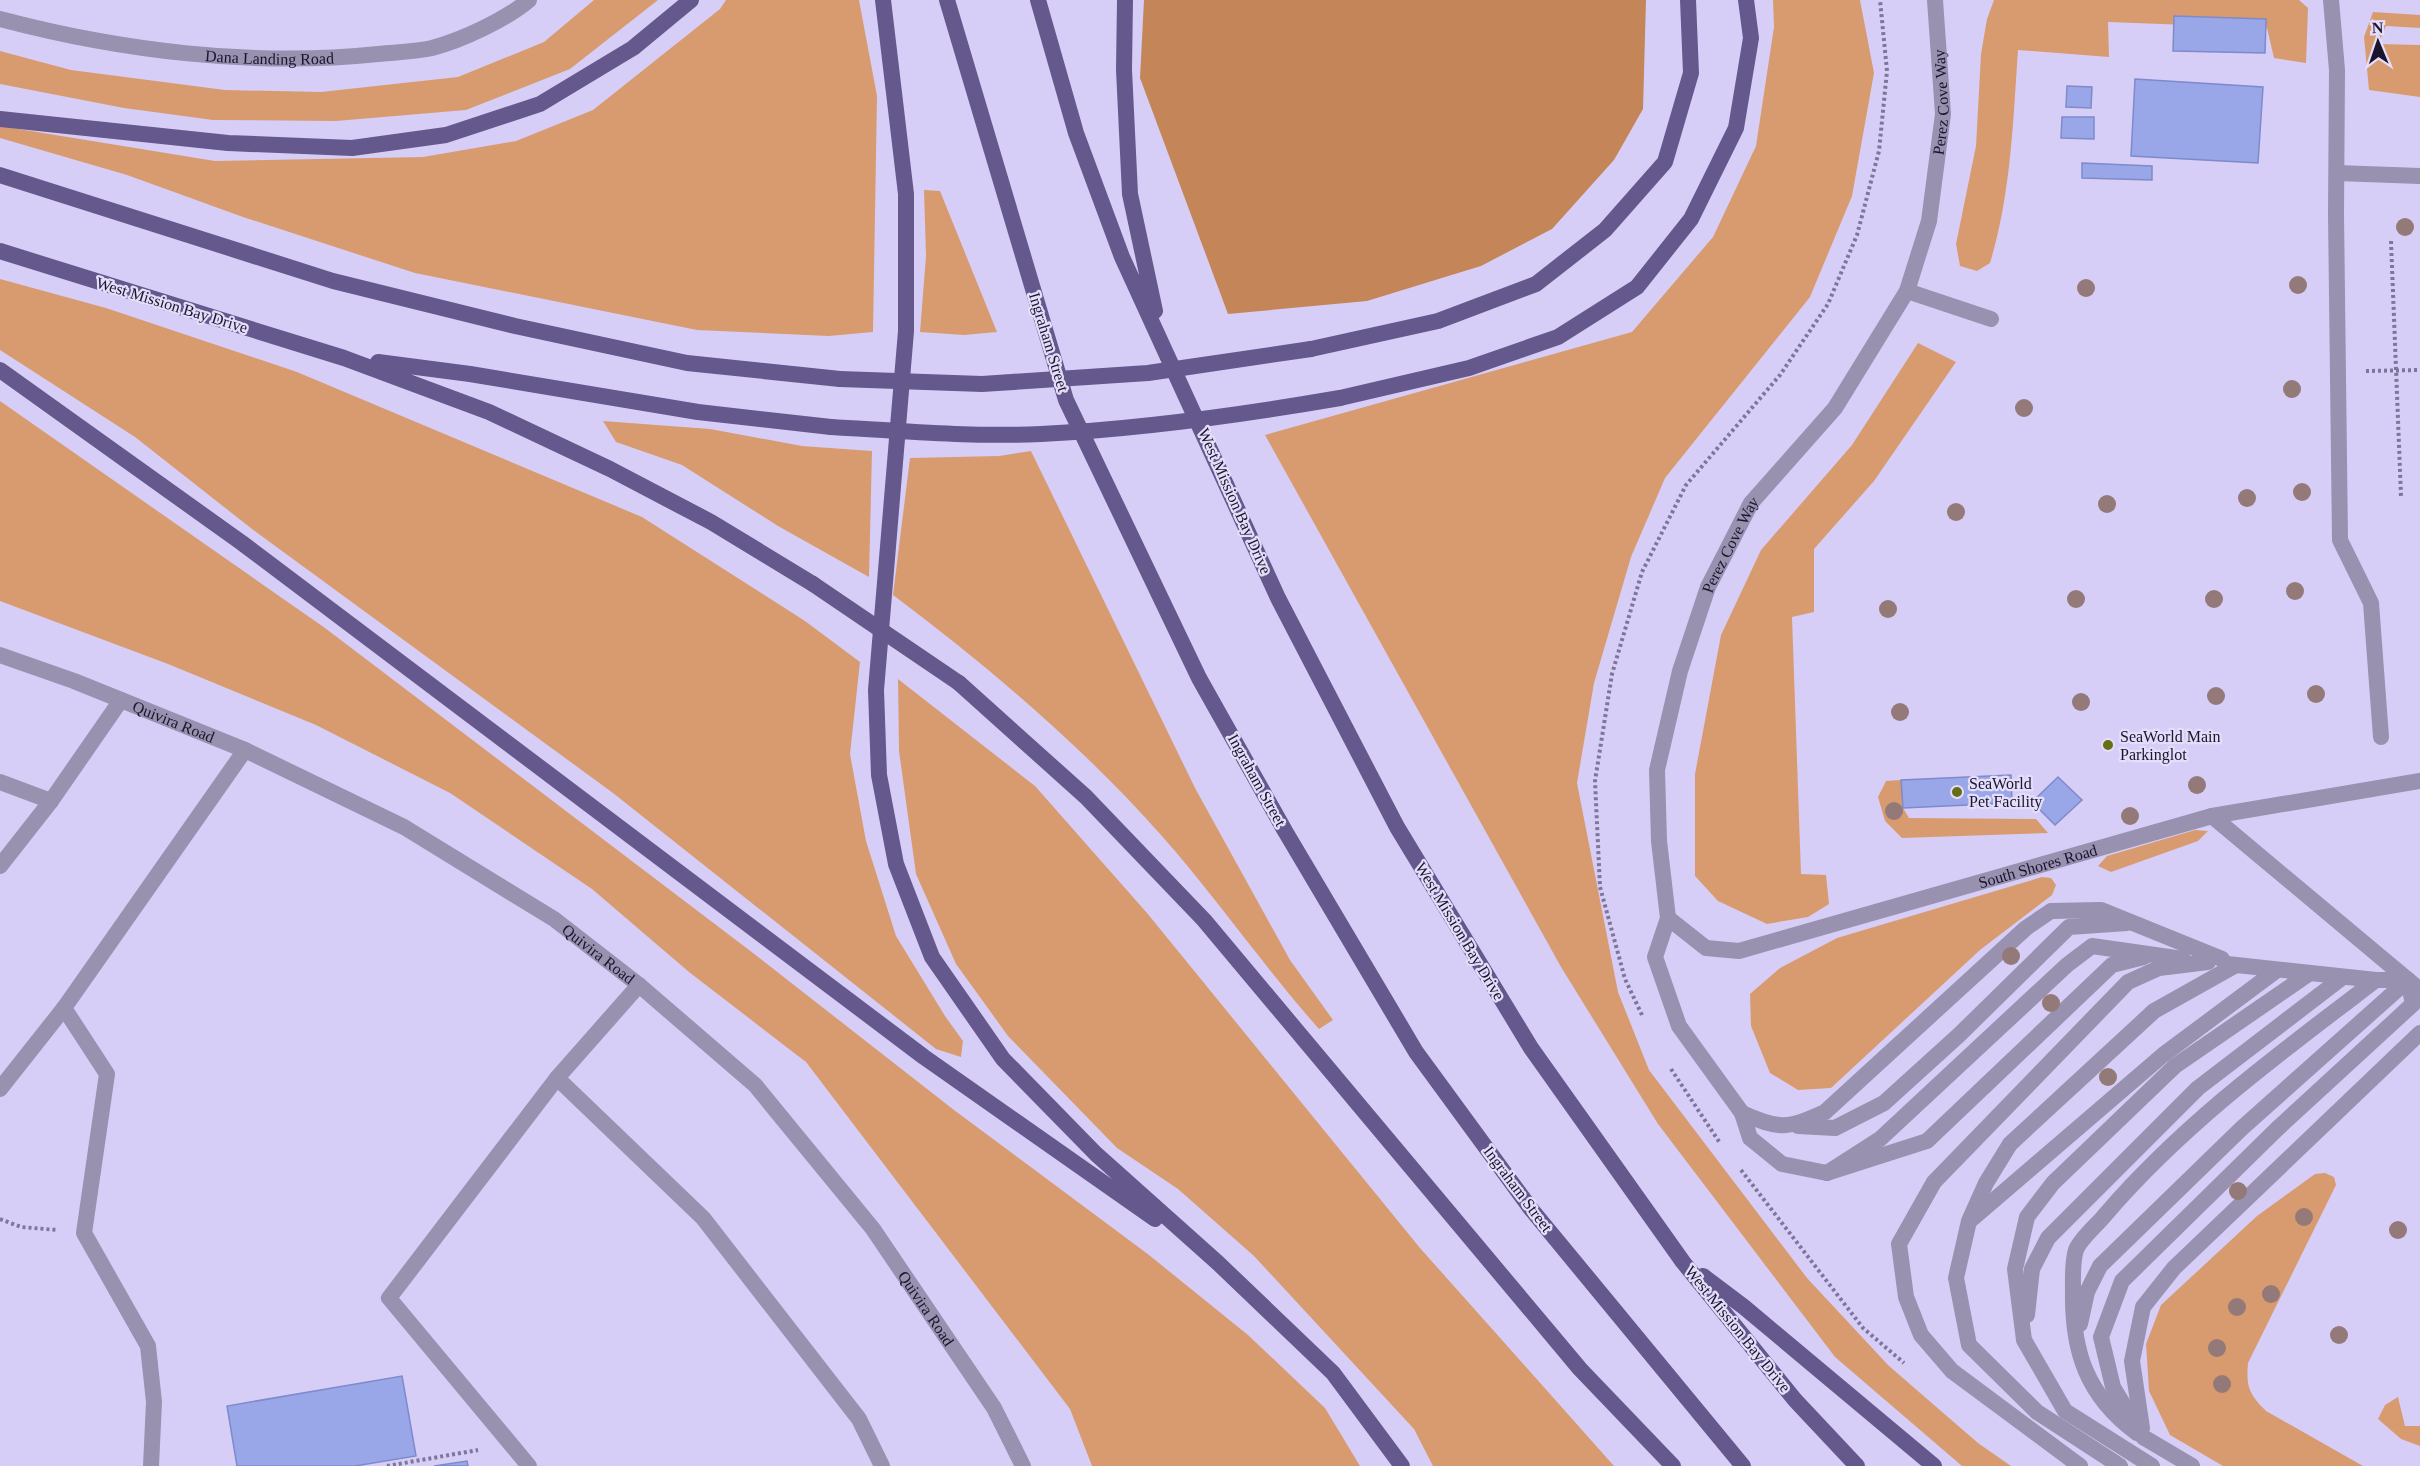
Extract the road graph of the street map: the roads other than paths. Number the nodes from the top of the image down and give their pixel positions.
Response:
1 (528, 0) edge
2 (691, 0) edge
3 (883, 0) edge
4 (947, 0) edge
5 (1038, 0) edge
6 (1125, 0) edge
7 (1688, 0) edge
8 (1746, 0) edge
9 (1935, 0) edge
10 (2331, 0) edge
11 (0, 19) edge
12 (0, 119) edge
13 (2337, 173) junction
14 (0, 175) edge
15 (2420, 176) edge
16 (0, 251) edge
17 (1908, 291) junction
18 (1991, 319) dead end
19 (1160, 335) junction
20 (344, 358) junction
21 (0, 370) edge
22 (0, 655) edge
23 (121, 700) junction
24 (2381, 738) dead end
25 (245, 750) junction
26 (2420, 781) edge
27 (0, 782) edge
28 (51, 801) junction
29 (2212, 816) junction
30 (0, 866) edge
31 (1668, 918) junction
32 (2133, 923) junction
33 (2152, 955) junction
34 (2208, 962) junction
35 (2236, 965) junction
36 (2277, 970) junction
37 (2310, 973) junction
38 (2343, 977) junction
39 (2376, 980) junction
40 (639, 985) junction
41 (2414, 985) edge
42 (64, 1008) junction
43 (2420, 1033) edge
44 (557, 1078) junction
45 (0, 1089) edge
46 (1742, 1113) junction
47 (1794, 1126) junction
48 (1827, 1173) junction
49 (1969, 1221) junction
50 (1683, 1262) junction
51 (1218, 1263) junction
52 (2024, 1340) junction
53 (2076, 1346) junction
54 (2143, 1437) junction
55 (151, 1466) edge
56 (529, 1466) edge
57 (882, 1466) edge
58 (1023, 1466) edge
59 (1402, 1466) edge
60 (1673, 1466) edge
61 (1743, 1466) edge
62 (1857, 1466) edge
63 (1934, 1466) edge
64 (2080, 1466) edge
65 (2120, 1466) edge
66 (2152, 1466) edge
67 (2192, 1466) edge

1 - 11 street, Dana Landing Road
2 - 12 main road
3 - 51 main road
4 - 61 main road, Ingraham Street
5 - 19 main road
6 - 19 main road
7 - 14 main road, bridge
8 - 20 main road, bridge
9 - 17 street, Perez Cove Way
10 - 13 street
13 - 15 street
13 - 24 street
16 - 20 main road, West Mission Bay Drive
17 - 18 street
17 - 31 street, Perez Cove Way
19 - 50 main road, West Mission Bay Drive
20 - 60 main road, bridge
21 - 51 main road
22 - 23 street, Quivira Road
23 - 25 street, Quivira Road
23 - 28 street
25 - 40 street, Quivira Road
25 - 42 street
26 - 29 street, South Shores Road
27 - 28 street
28 - 30 street
29 - 31 street, South Shores Road
29 - 41 street
31 - 46 street, Perez Cove Way
32 - 35 street
32 - 47 street
32 - 47 street
33 - 34 street
33 - 48 street
33 - 48 street
34 - 35 street
34 - 64 street
35 - 36 street
35 - 49 street
36 - 37 street
36 - 49 street
37 - 38 street
37 - 52 street
38 - 39 street
38 - 52 street
39 - 41 street
39 - 53 street
40 - 44 street
40 - 58 street, Quivira Road
41 - 53 street
41 - 54 street
42 - 45 street
42 - 55 street
43 - 54 street
44 - 56 street
44 - 57 street
46 - 47 street
46 - 48 street, Perez Cove Way
49 - 65 street
50 - 62 main road, West Mission Bay Drive
50 - 63 main road
51 - 59 main road
52 - 66 street
53 - 54 street
54 - 67 street

